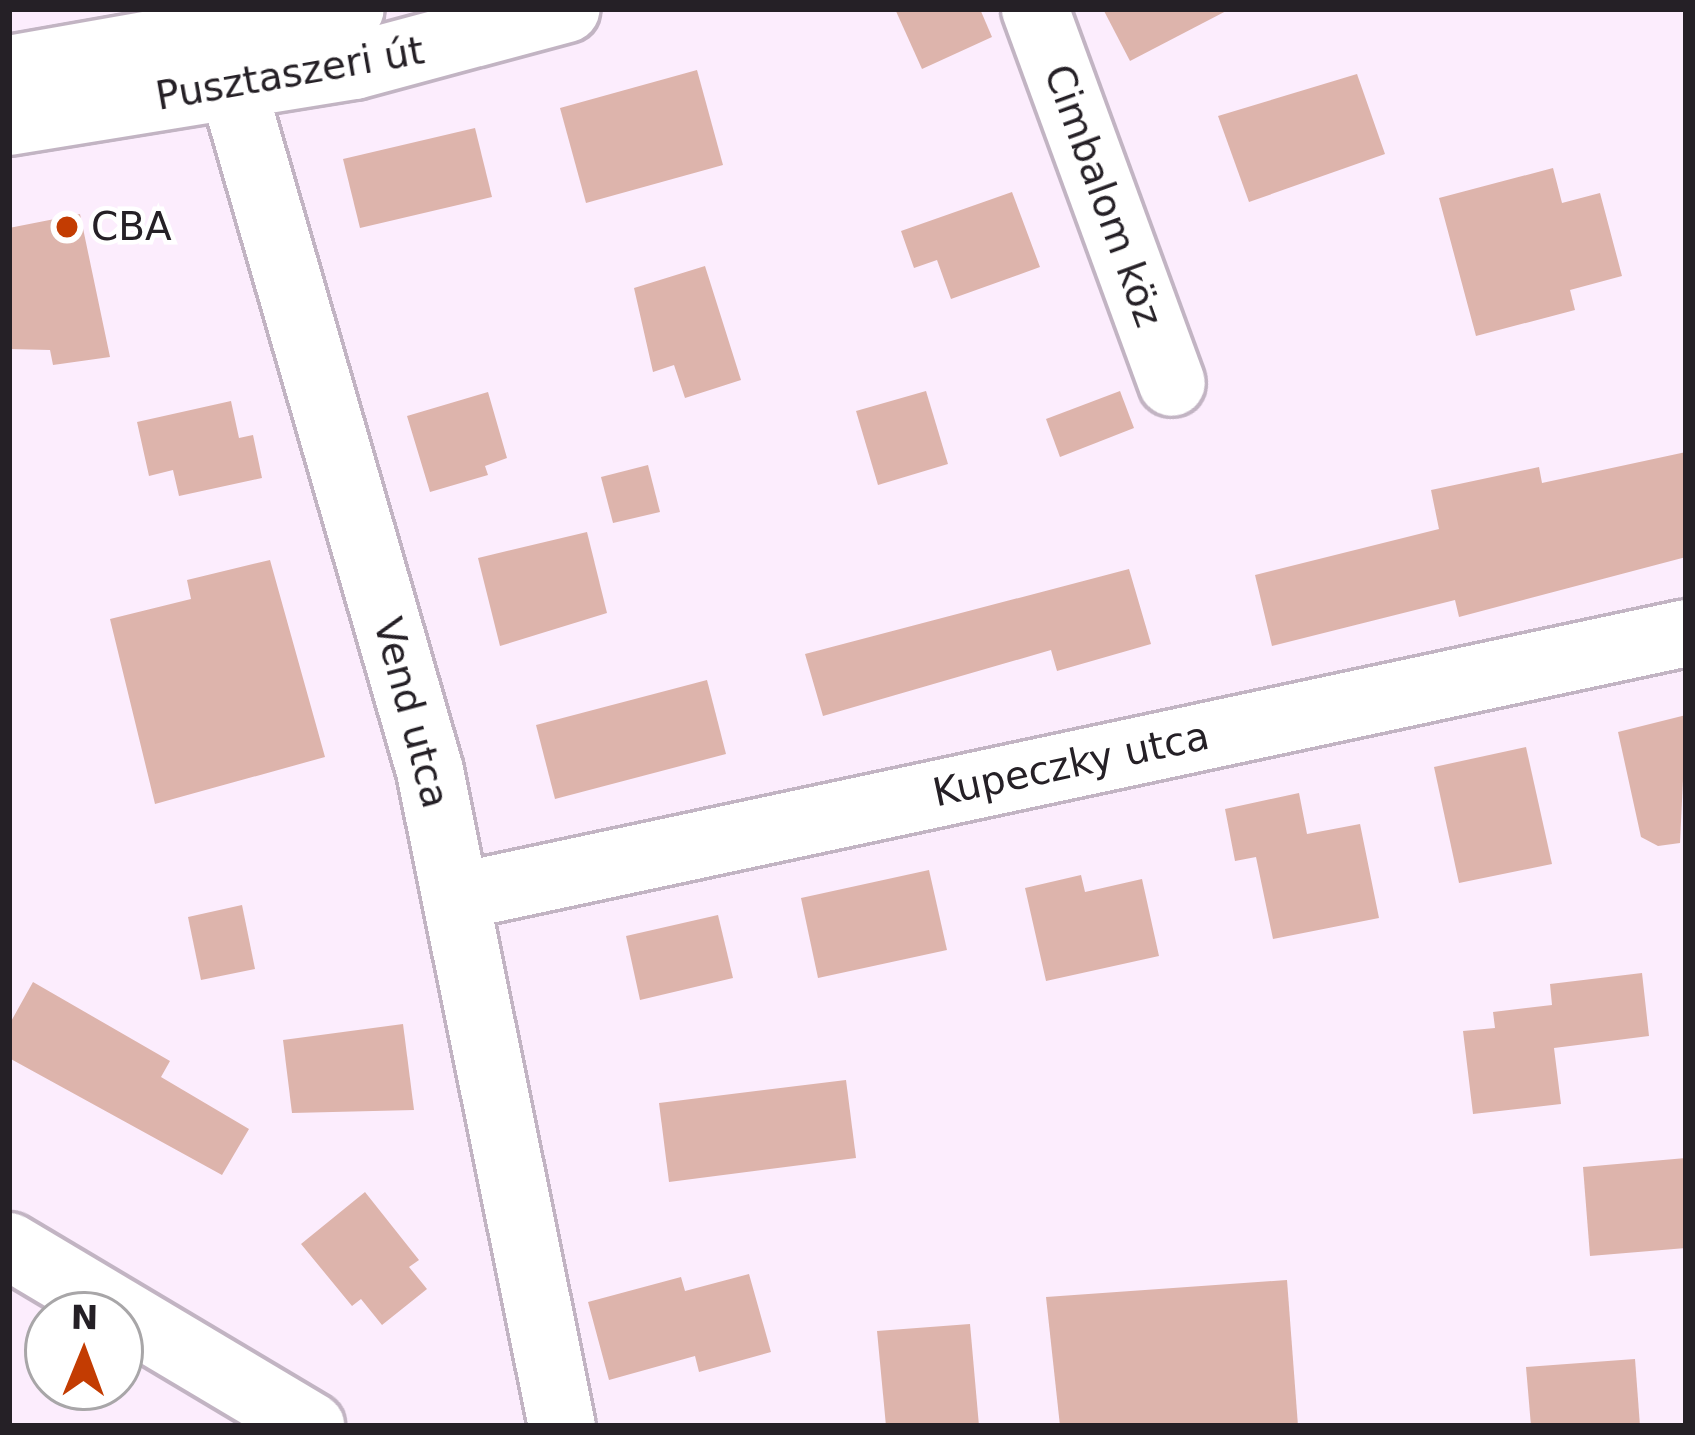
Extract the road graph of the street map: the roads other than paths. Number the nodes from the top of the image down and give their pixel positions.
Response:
1 (351, 9) edge
2 (567, 9) edge
3 (1035, 9) edge
4 (226, 43) edge
5 (9, 69) edge
6 (9, 122) edge
7 (1172, 383) dead end
8 (1686, 633) edge
9 (456, 897) junction
10 (9, 1246) edge
11 (311, 1426) edge
12 (562, 1426) edge

1 - 4 street, Pusztaszeri út
2 - 4 street, Pusztaszeri út
3 - 7 street, Cimbalom köz
4 - 5 street, Pusztaszeri út
4 - 6 street, Pusztaszeri út
4 - 9 street, Vend utca
8 - 9 street, Kupeczky utca
9 - 12 street, Vend utca
10 - 11 street

